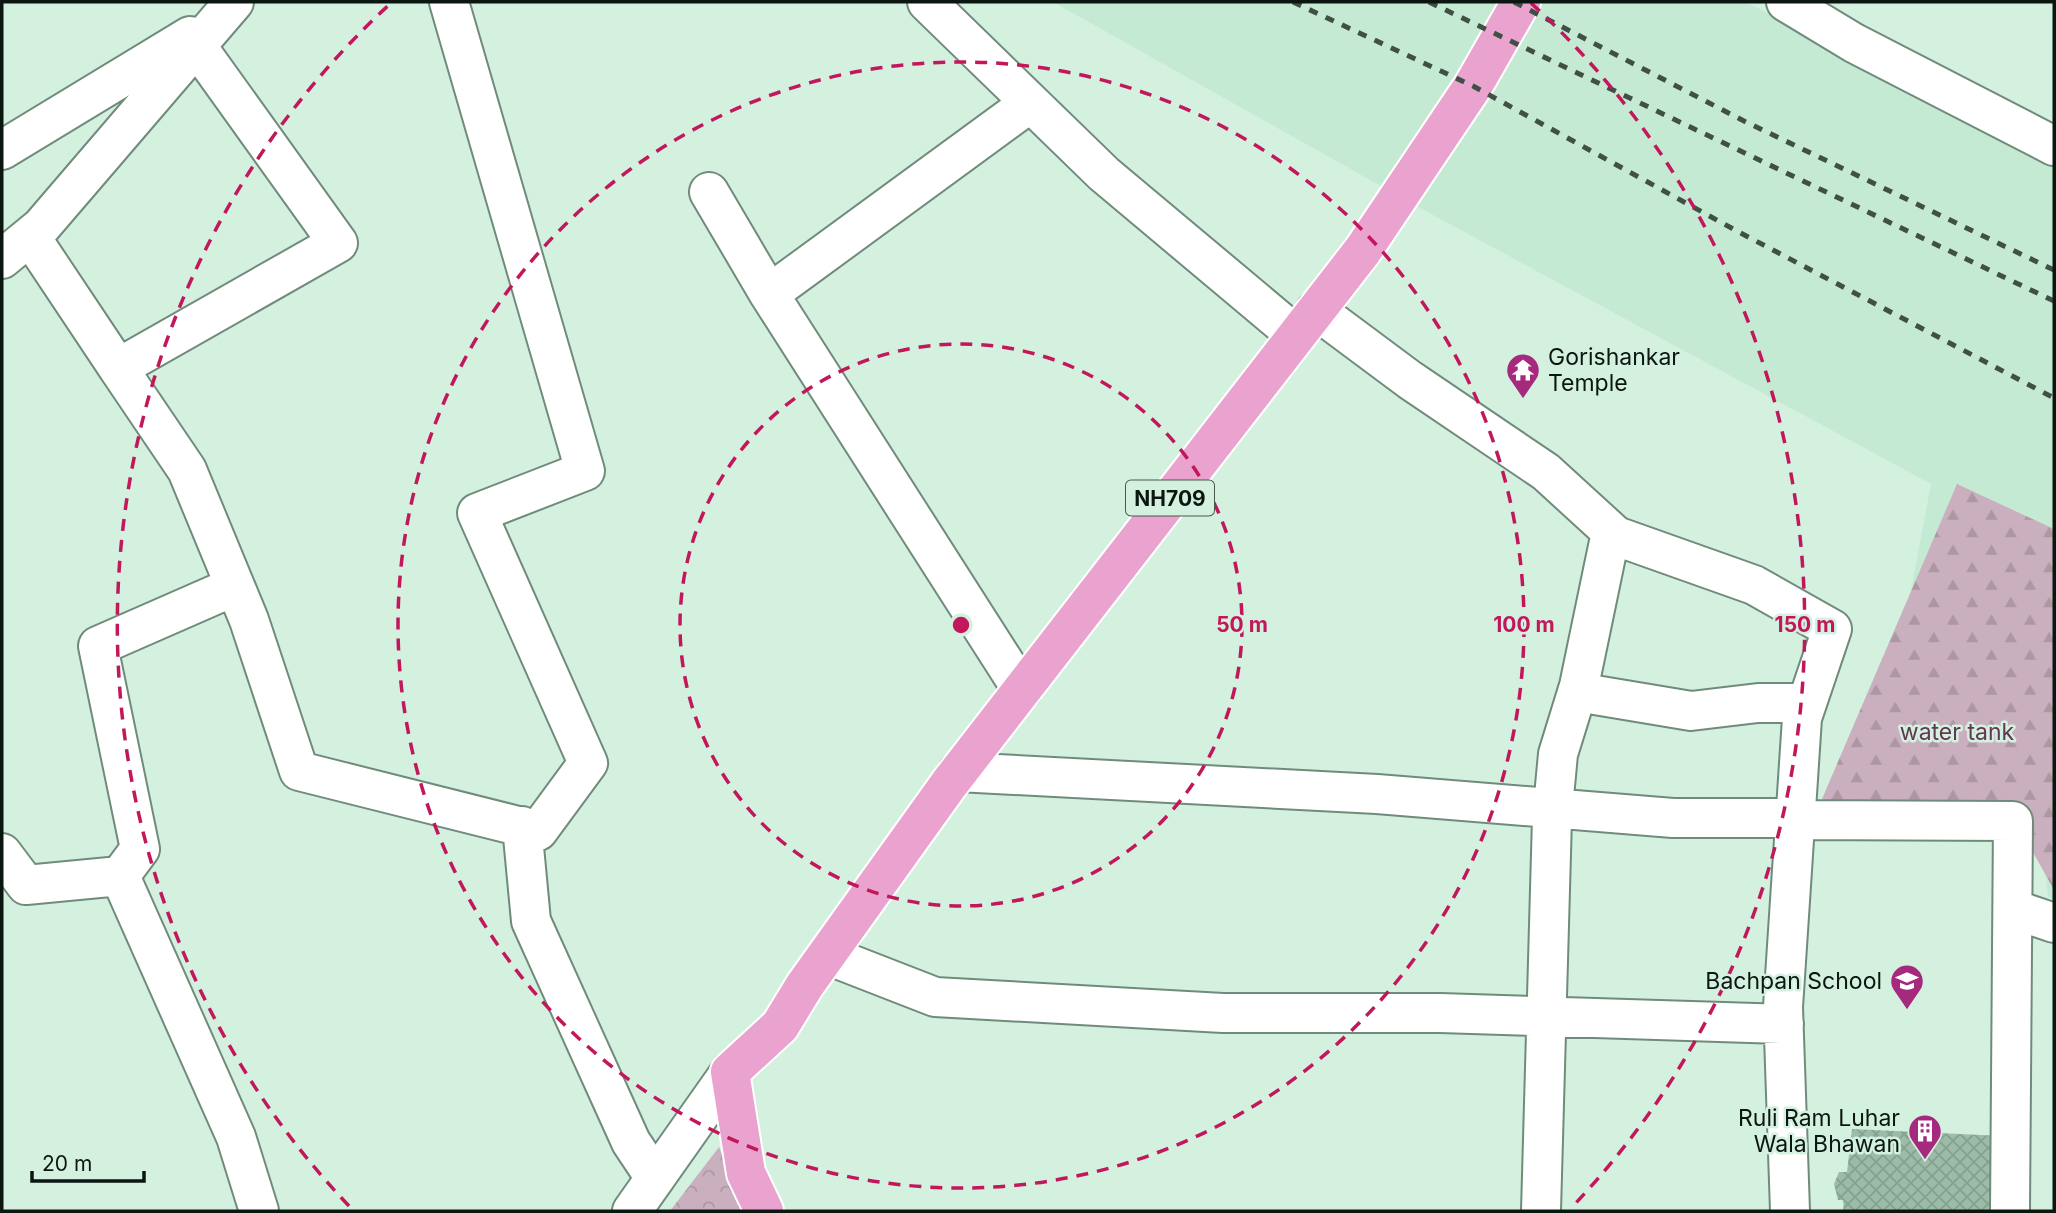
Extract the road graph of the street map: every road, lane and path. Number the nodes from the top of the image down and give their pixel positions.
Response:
1 (449, 2) edge
2 (927, 2) edge
3 (1521, 2) edge
4 (1786, 2) edge
5 (216, 22) edge
6 (1030, 103) junction
7 (2054, 146) edge
8 (2, 150) edge
9 (709, 192) dead end
10 (16, 247) edge
11 (769, 294) junction
12 (1306, 322) junction
13 (118, 368) junction
14 (1611, 532) junction
15 (235, 586) junction
16 (1022, 690) junction
17 (1577, 692) junction
18 (1807, 703) junction
19 (958, 772) junction
20 (1553, 811) junction
21 (1797, 819) junction
22 (522, 826) junction
23 (2, 853) edge
24 (120, 876) junction
25 (2013, 909) junction
26 (2054, 923) edge
27 (827, 955) junction
28 (1547, 1016) junction
29 (1784, 1024) junction
30 (730, 1072) junction
31 (655, 1178) junction
32 (259, 1211) edge
33 (632, 1211) edge
34 (764, 1211) edge
35 (1541, 1211) edge
36 (1790, 1211) edge
37 (2010, 1211) edge

1 - 22 street
2 - 6 street
3 - 12 main road, NH709
4 - 7 street
5 - 8 street
5 - 10 street
5 - 13 street
6 - 11 street
6 - 12 street
9 - 11 street
10 - 13 street
11 - 16 street
12 - 14 street
12 - 16 main road, NH709
13 - 15 street
14 - 17 street
14 - 18 street
15 - 22 street
15 - 24 street
16 - 19 main road, NH709
17 - 18 street
17 - 20 street
18 - 21 street
19 - 20 street
19 - 27 main road, NH709
20 - 21 street
20 - 28 street
21 - 25 street
21 - 29 street
22 - 31 street
23 - 24 street
24 - 32 street
25 - 26 street
25 - 37 street
27 - 28 street
27 - 30 main road, NH709
28 - 29 street
28 - 35 street
29 - 36 street
30 - 31 street
30 - 34 main road
31 - 33 street

